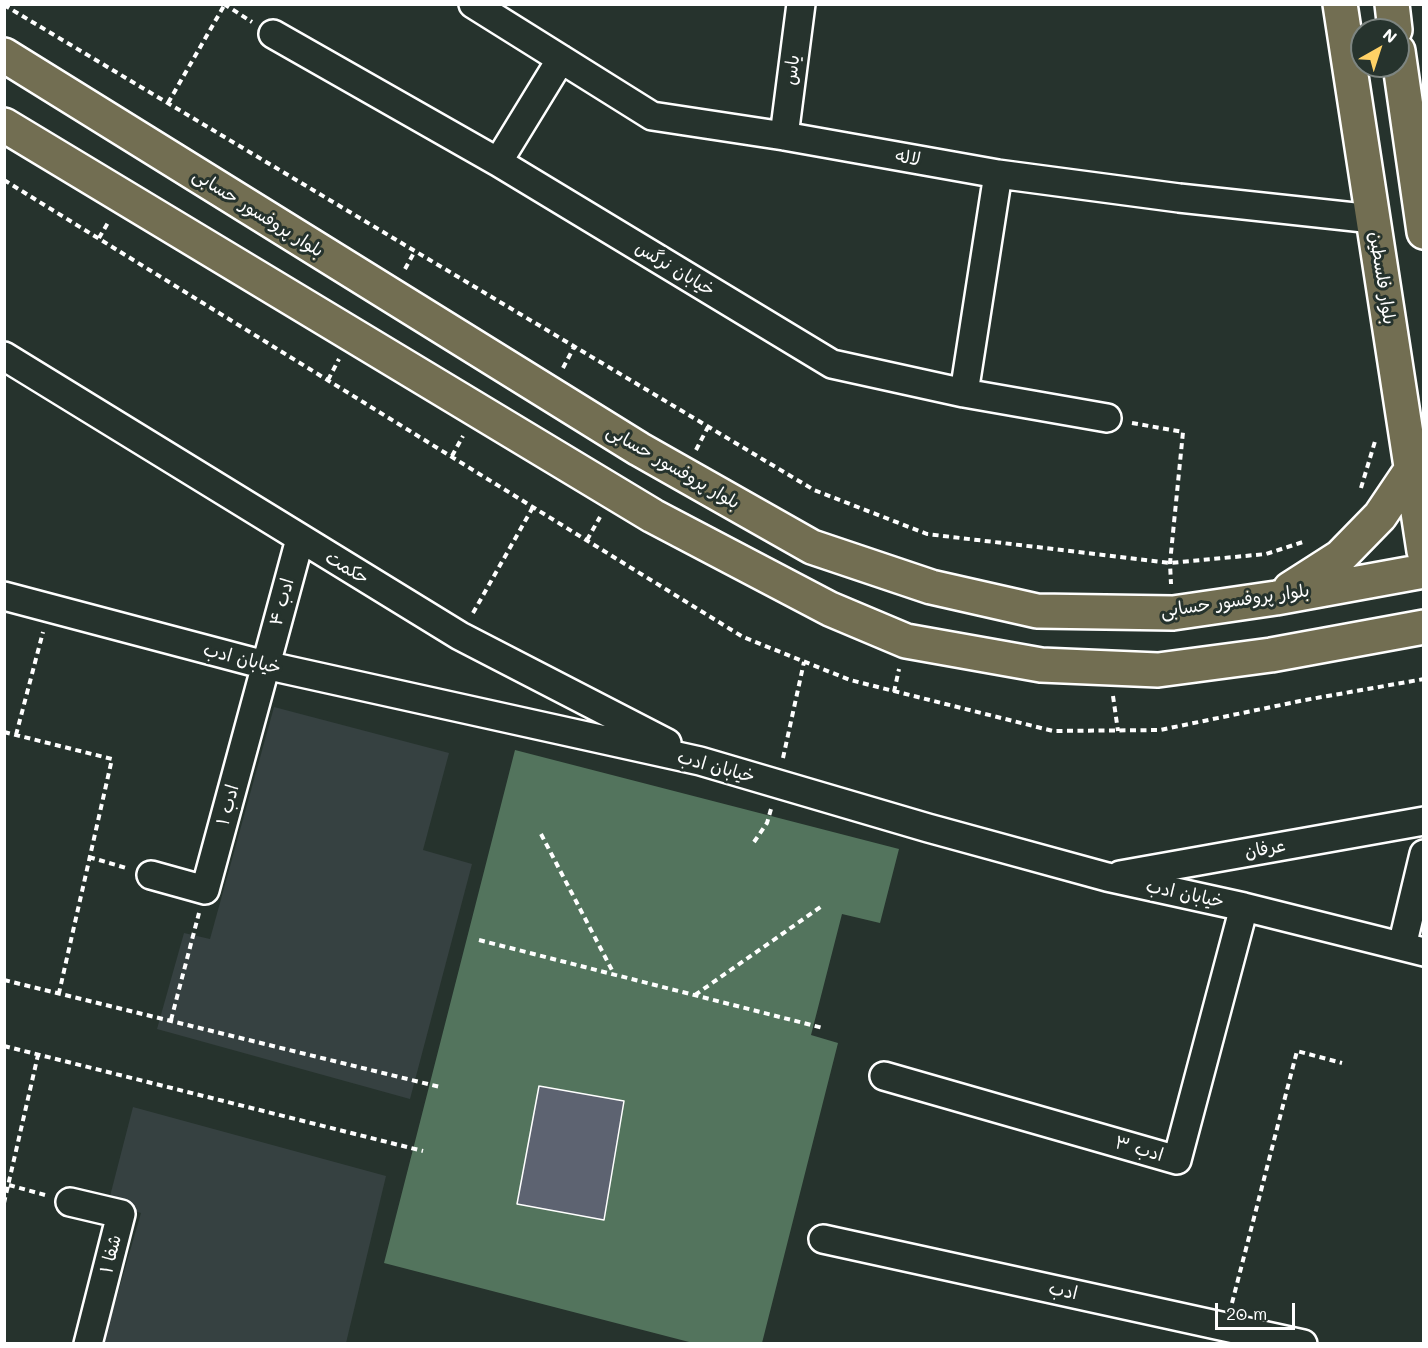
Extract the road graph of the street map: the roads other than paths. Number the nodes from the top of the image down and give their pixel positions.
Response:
1 (473, 4) edge
2 (801, 4) edge
3 (1340, 4) edge
4 (273, 34) dead end
5 (4, 55) edge
6 (561, 59) junction
7 (1402, 78) edge
8 (4, 125) edge
9 (783, 136) junction
10 (498, 162) junction
11 (998, 174) junction
12 (1373, 219) junction
13 (1424, 232) edge
14 (4, 356) edge
15 (964, 393) junction
16 (1107, 418) road end
17 (1411, 470) junction
18 (300, 539) junction
19 (1424, 551) edge
20 (1424, 571) edge
21 (4, 596) edge
22 (1276, 598) junction
23 (1424, 627) edge
24 (265, 665) junction
25 (700, 760) junction
26 (1424, 821) edge
27 (1424, 854) edge
28 (151, 875) road end
29 (1107, 877) junction
30 (1244, 907) junction
31 (1413, 949) edge
32 (884, 1076) dead end
33 (70, 1202) road end
34 (823, 1239) dead end
35 (88, 1344) edge
36 (1303, 1344) edge

1 - 6 street, لاله
2 - 9 street, یاس
3 - 12 main road, بلوار فلسطین
4 - 10 street, خیابان نرگس
5 - 22 main road, بلوار پروفسور حسابی
6 - 9 street, لاله
6 - 10 street
7 - 13 main road
8 - 23 main road
9 - 11 street, لاله
10 - 15 street, خیابان نرگس
11 - 12 street, لاله
11 - 15 street
12 - 17 main road, بلوار فلسطین
14 - 18 street, حکمت
15 - 16 street, خیابان نرگس
17 - 19 main road, بلوار فلسطین
17 - 22 main road
18 - 24 street, ادب ۴
18 - 25 street, حکمت
20 - 22 main road, بلوار پروفسور حسابی
21 - 24 street, خیابان ادب
24 - 25 street, خیابان ادب
24 - 28 street, ادب ۱
25 - 29 street, خیابان ادب
26 - 29 street, عرفان
27 - 31 street
29 - 30 street, خیابان ادب
30 - 31 street, خیابان ادب
30 - 32 street, ادب ۳
33 - 35 street, شفا ۱
34 - 36 street, ادب

